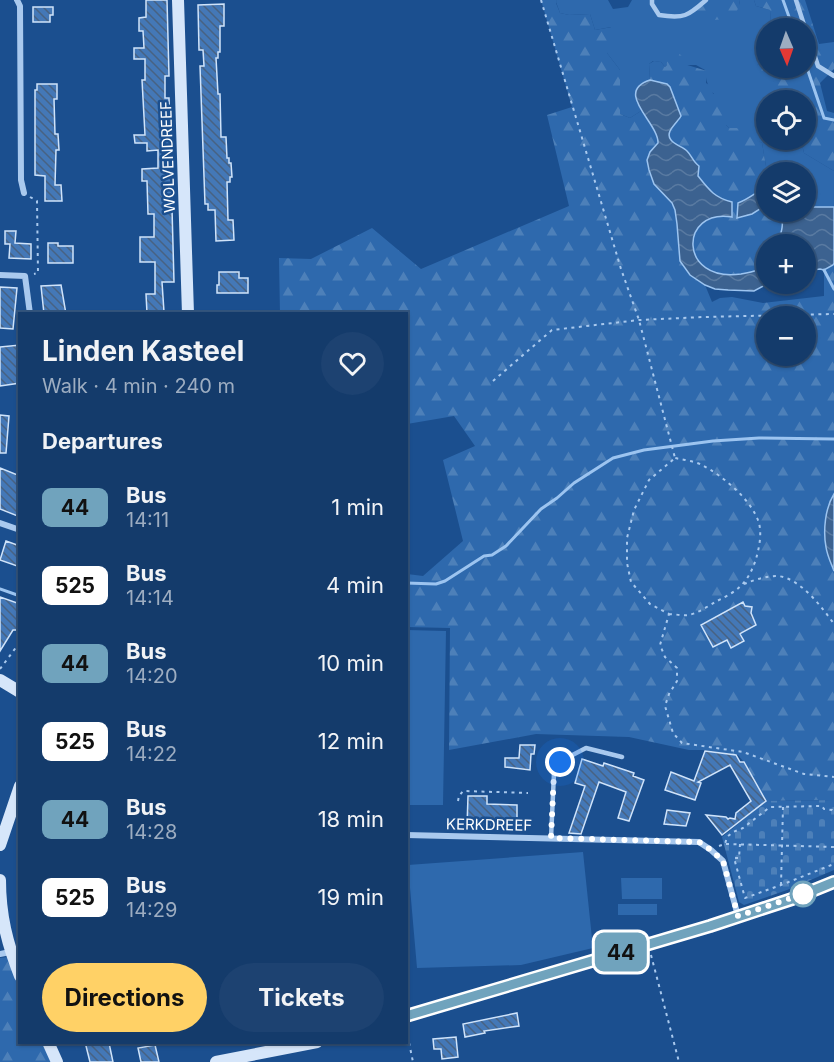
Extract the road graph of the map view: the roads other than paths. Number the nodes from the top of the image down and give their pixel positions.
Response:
1 (17, 0) edge
2 (178, 0) edge
3 (652, 0) edge
4 (706, 0) edge
5 (796, 0) edge
6 (802, 18) edge
7 (816, 60) edge
8 (834, 76) edge
9 (24, 194) road end
10 (0, 275) edge
11 (30, 312) edge
12 (188, 312) edge
13 (0, 523) edge
14 (18, 529) edge
15 (0, 680) edge
16 (18, 691) edge
17 (622, 757) dead end
18 (18, 798) edge
19 (15, 816) edge
20 (408, 835) edge
21 (551, 838) junction
22 (0, 845) edge
23 (0, 880) edge
24 (834, 882) edge
25 (738, 916) junction
26 (5, 953) edge
27 (18, 972) edge
28 (408, 1015) edge
29 (49, 1044) edge
30 (307, 1044) edge
31 (57, 1062) edge
32 (216, 1062) edge

1 - 9 street
2 - 12 street, WOLVENDREEF
3 - 4 lane
5 - 6 lane
7 - 8 lane
10 - 11 street
13 - 14 street
15 - 16 street
17 - 21 lane
18 - 19 street
19 - 22 street
20 - 21 street, KERKDREEF
21 - 25 street, KERKDREEF
23 - 26 street
24 - 25 street
25 - 28 street
26 - 27 street
29 - 31 street
30 - 32 street

